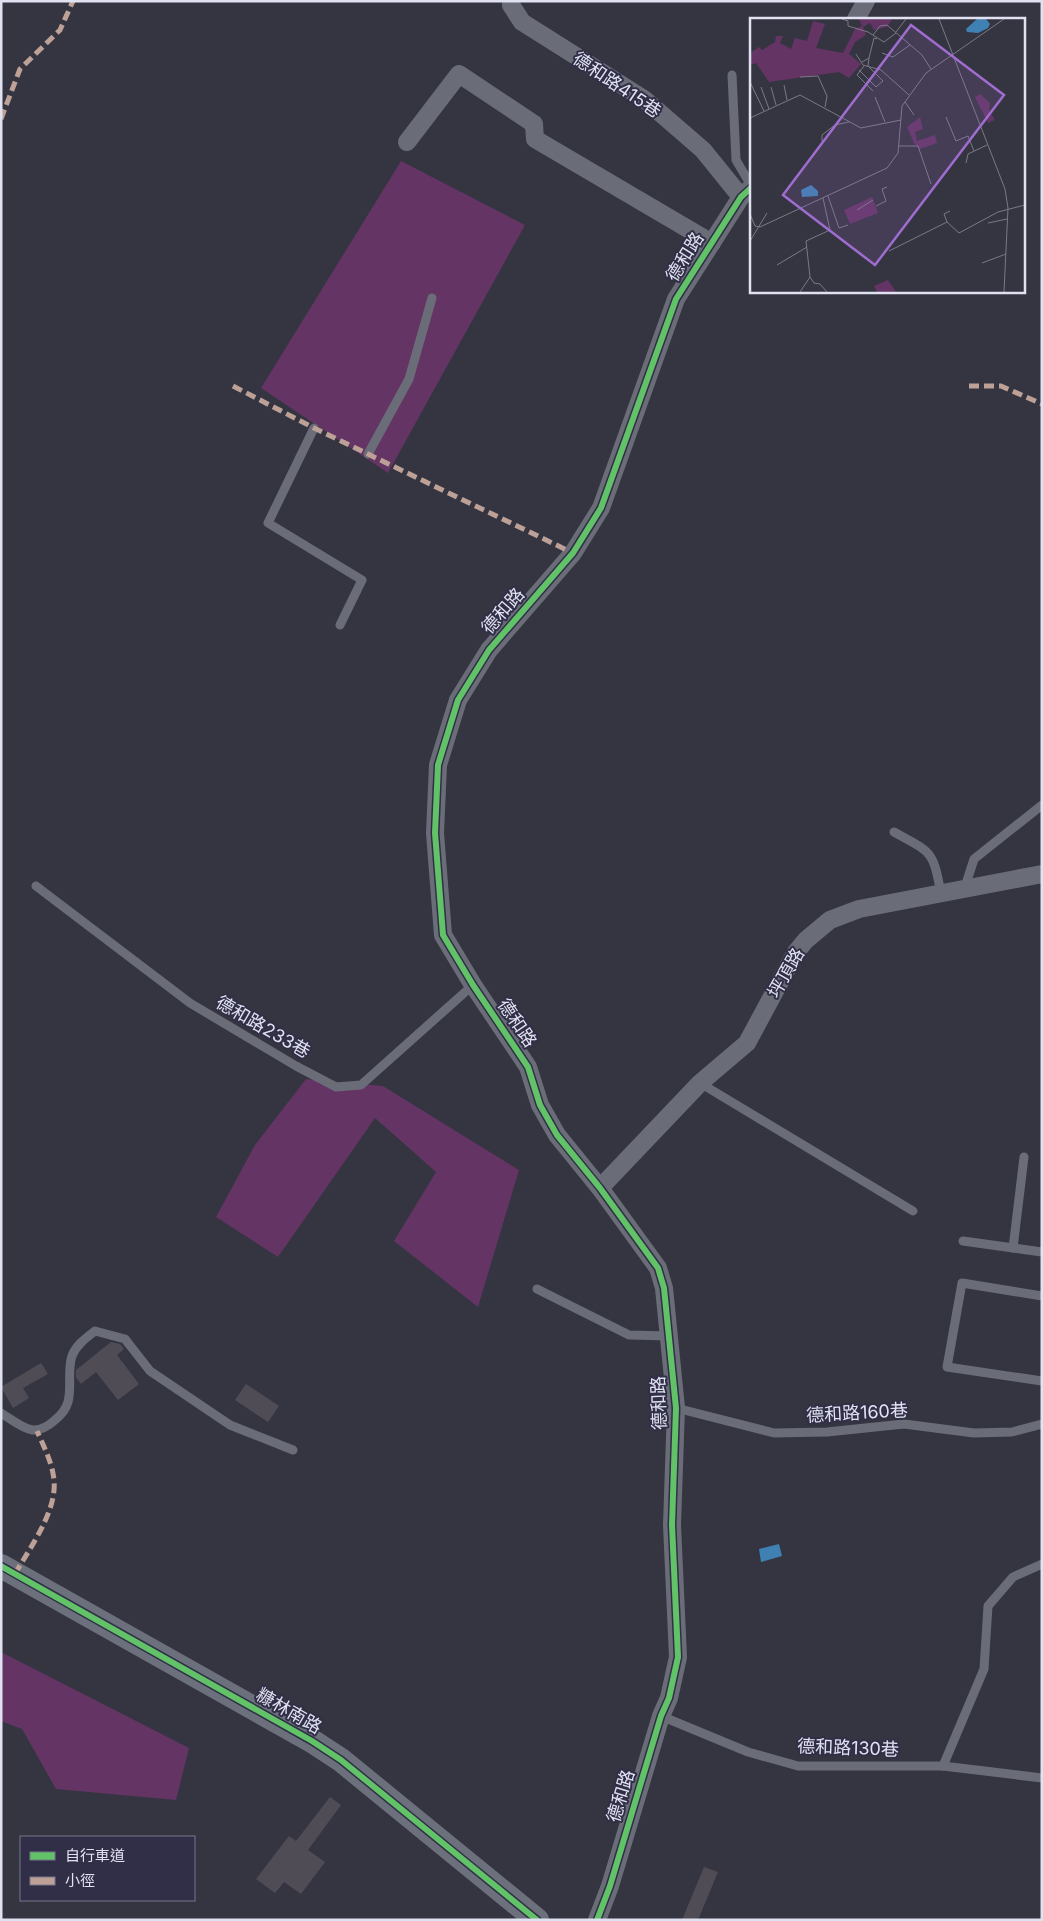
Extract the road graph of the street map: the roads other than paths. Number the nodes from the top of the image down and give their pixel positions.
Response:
1 (511, 1) edge
2 (866, 1) edge
3 (857, 18) edge
4 (732, 75) dead end
5 (408, 142) dead end
6 (748, 190) edge
7 (712, 243) junction
8 (432, 298) dead end
9 (314, 428) dead end
10 (368, 454) dead end
11 (340, 625) dead end
12 (1042, 806) edge
13 (894, 832) dead end
14 (1042, 874) edge
15 (36, 886) dead end
16 (964, 890) junction
17 (941, 894) junction
18 (473, 985) junction
19 (700, 1083) junction
20 (1024, 1157) dead end
21 (600, 1188) junction
22 (914, 1211) dead end
23 (963, 1241) dead end
24 (1013, 1248) junction
25 (1042, 1252) edge
26 (537, 1289) dead end
27 (1042, 1296) edge
28 (670, 1336) junction
29 (1042, 1381) edge
30 (676, 1408) junction
31 (1, 1413) edge
32 (1042, 1424) edge
33 (292, 1450) dead end
34 (1042, 1564) edge
35 (1, 1566) edge
36 (661, 1716) junction
37 (943, 1766) junction
38 (1042, 1778) edge
39 (537, 1920) edge
40 (597, 1920) edge

1 - 6 street, 德和路415巷
2 - 3 street
4 - 6 lane
5 - 7 street
6 - 7 street, 德和路
7 - 18 street, 德和路
8 - 10 lane
9 - 11 lane
12 - 16 lane
13 - 17 lane
14 - 16 street, 坪頂路
15 - 18 lane, 德和路233巷
16 - 17 street, 坪頂路
17 - 19 street, 坪頂路
18 - 21 street, 德和路
19 - 21 street, 坪頂路
19 - 22 lane
20 - 24 lane
21 - 28 street, 德和路
23 - 24 lane
24 - 25 lane
26 - 28 lane
27 - 29 lane
28 - 30 street, 德和路
30 - 32 lane, 德和路160巷
30 - 36 street, 德和路
31 - 33 lane
34 - 37 lane
35 - 39 street, 糠林南路
36 - 37 lane, 德和路130巷
36 - 40 street, 德和路
37 - 38 lane, 德和路130巷

